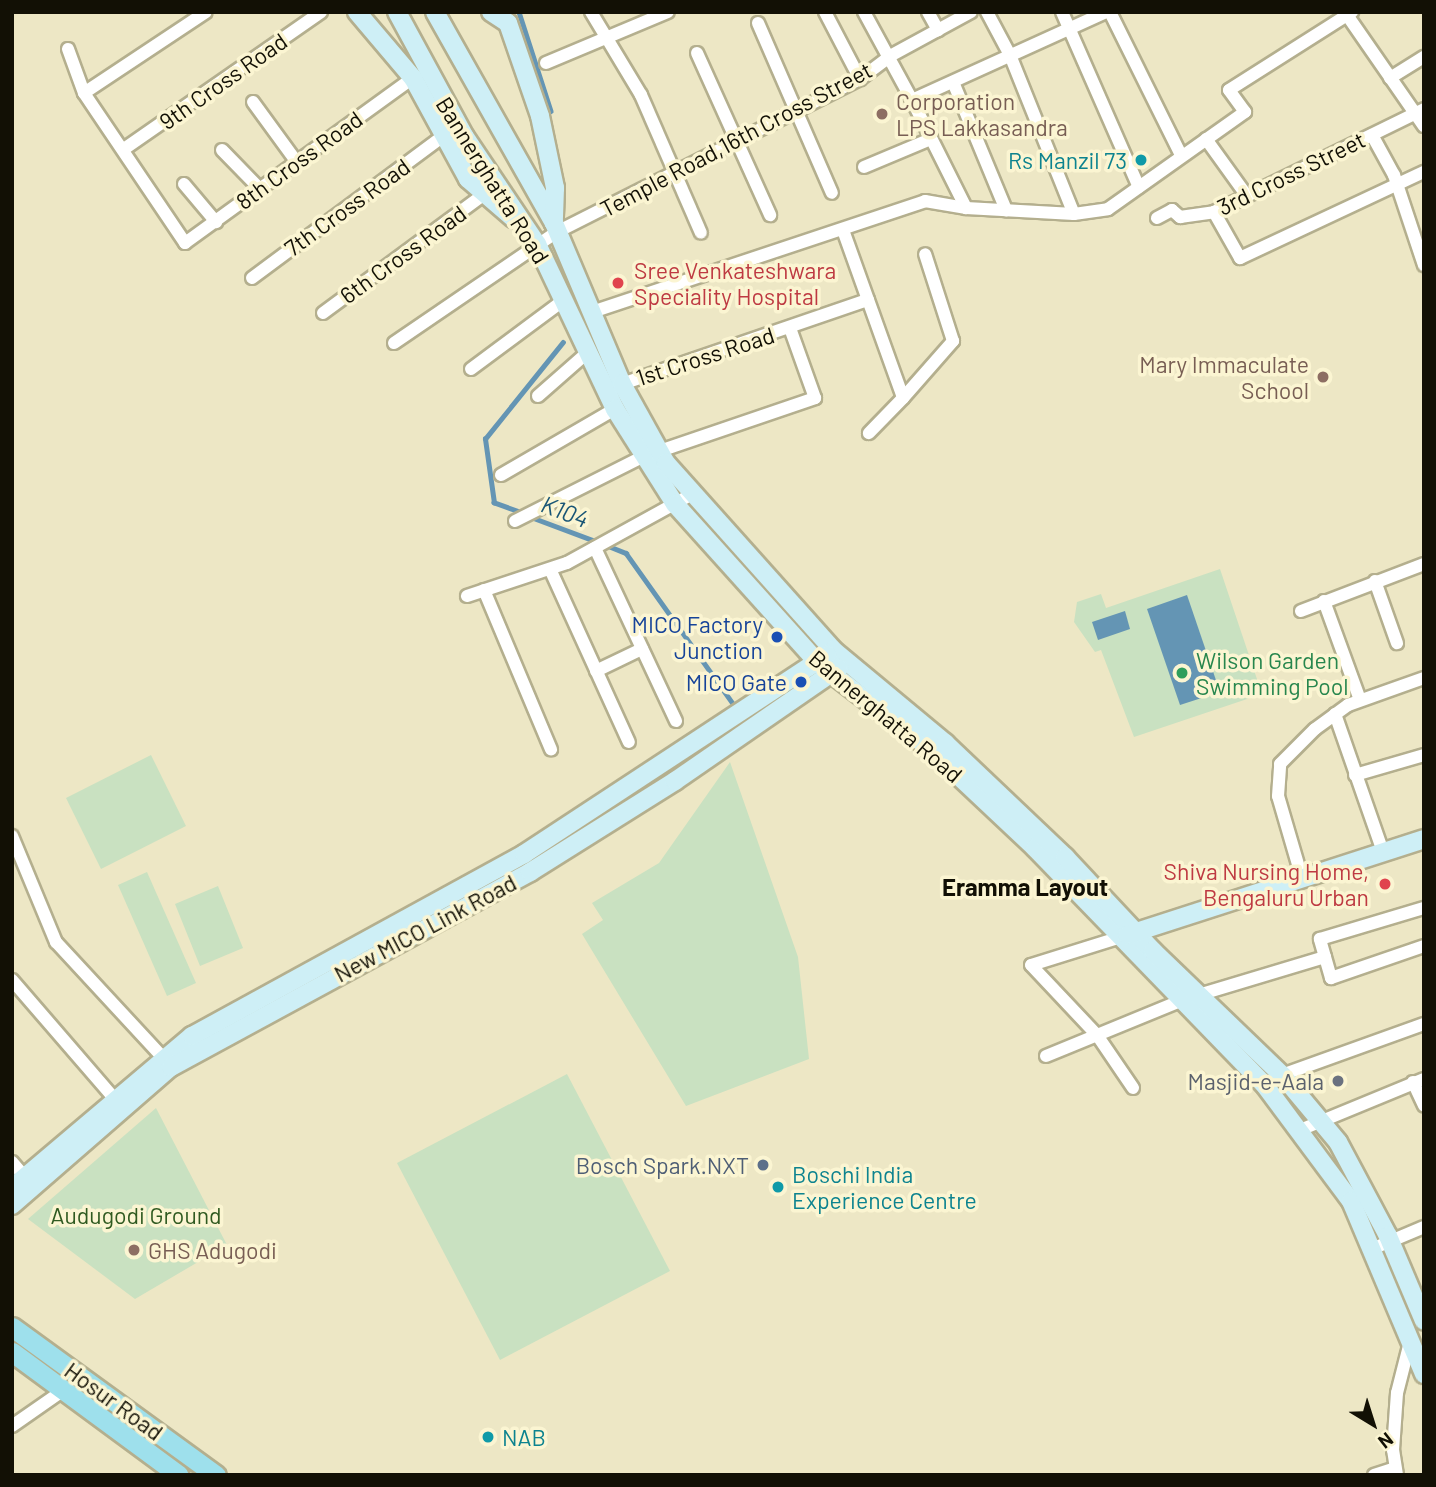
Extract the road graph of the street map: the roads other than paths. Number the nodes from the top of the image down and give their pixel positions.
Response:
1 (206, 12) edge
2 (357, 12) edge
3 (397, 12) edge
4 (435, 12) edge
5 (491, 12) edge
6 (591, 12) edge
7 (667, 12) edge
8 (825, 12) edge
9 (864, 12) edge
10 (928, 12) edge
11 (971, 12) edge
12 (987, 12) edge
13 (1062, 12) edge
14 (1108, 12) edge
15 (320, 13) edge
16 (1350, 14) edge
17 (758, 23) dead end
18 (937, 30) junction
19 (1071, 30) junction
20 (608, 38) junction
21 (68, 49) dead end
22 (698, 53) dead end
23 (1010, 55) junction
24 (890, 56) junction
25 (1424, 57) edge
26 (546, 63) dead end
27 (413, 78) junction
28 (1390, 78) junction
29 (860, 79) junction
30 (953, 82) junction
31 (84, 93) junction
32 (912, 100) junction
33 (253, 102) dead end
34 (798, 110) junction
35 (1419, 111) edge
36 (1424, 126) edge
37 (1372, 135) junction
38 (443, 136) junction
39 (931, 139) junction
40 (1206, 139) junction
41 (739, 140) junction
42 (124, 149) junction
43 (222, 150) dead end
44 (1181, 155) junction
45 (296, 161) junction
46 (863, 167) dead end
47 (1424, 172) edge
48 (676, 173) junction
49 (184, 184) dead end
50 (1396, 186) junction
51 (1139, 187) junction
52 (261, 190) junction
53 (832, 193) dead end
54 (483, 195) junction
55 (1247, 196) junction
56 (966, 208) junction
57 (1006, 210) junction
58 (1214, 212) junction
59 (1074, 214) junction
60 (770, 215) dead end
61 (1157, 218) dead end
62 (216, 222) junction
63 (555, 228) junction
64 (843, 230) junction
65 (701, 233) dead end
66 (533, 237) junction
67 (925, 254) dead end
68 (1424, 265) edge
69 (252, 278) dead end
70 (564, 300) junction
71 (868, 300) junction
72 (592, 312) junction
73 (323, 313) dead end
74 (790, 328) junction
75 (394, 343) dead end
76 (588, 352) junction
77 (471, 369) dead end
78 (622, 384) junction
79 (538, 396) dead end
80 (903, 398) junction
81 (615, 410) junction
82 (869, 433) dead end
83 (650, 454) junction
84 (500, 475) dead end
85 (692, 494) junction
86 (675, 504) junction
87 (514, 521) dead end
88 (596, 547) junction
89 (1424, 564) edge
90 (550, 569) junction
91 (1375, 582) junction
92 (484, 590) junction
93 (467, 596) dead end
94 (1324, 601) junction
95 (1301, 611) dead end
96 (1397, 643) dead end
97 (642, 649) junction
98 (840, 656) junction
99 (825, 668) junction
100 (596, 671) junction
101 (1424, 678) edge
102 (1360, 700) junction
103 (1335, 714) junction
104 (676, 722) dead end
105 (629, 742) dead end
106 (551, 749) dead end
107 (1424, 755) edge
108 (958, 765) junction
109 (1355, 775) junction
110 (12, 836) edge
111 (1424, 839) edge
112 (1383, 852) junction
113 (1301, 878) junction
114 (1424, 908) edge
115 (1128, 935) junction
116 (1424, 946) edge
117 (1325, 957) junction
118 (12, 979) edge
119 (1193, 997) junction
120 (1424, 1024) edge
121 (1097, 1035) junction
122 (1046, 1056) dead end
123 (167, 1061) junction
124 (1282, 1074) junction
125 (1418, 1080) edge
126 (1133, 1088) dead end
127 (119, 1105) junction
128 (1424, 1106) edge
129 (1321, 1119) junction
130 (1300, 1130) junction
131 (12, 1162) edge
132 (19, 1183) edge
133 (12, 1205) edge
134 (1424, 1227) edge
135 (1391, 1242) junction
136 (1372, 1249) junction
137 (1424, 1321) edge
138 (12, 1327) edge
139 (1411, 1338) junction
140 (12, 1352) edge
141 (1424, 1374) edge
142 (65, 1390) junction
143 (12, 1426) edge
144 (1396, 1472) edge
145 (179, 1475) edge
146 (216, 1475) edge
147 (1374, 1475) edge

1 - 31 street
2 - 27 main road
3 - 66 main road, Bannerghatta Road
4 - 63 main road, Bannerghatta Road
5 - 63 main road
6 - 20 street
7 - 20 street
8 - 29 street
9 - 24 street
10 - 18 street
11 - 18 street, Temple Road,16th Cross Street
12 - 23 street
13 - 19 street
14 - 19 street
14 - 44 street
15 - 42 street, 9th Cross Road
16 - 28 street
16 - 40 street
17 - 34 street
18 - 24 street, Temple Road,16th Cross Street
19 - 23 street
19 - 51 street
20 - 26 street
20 - 48 street
21 - 31 street
22 - 41 street
23 - 30 street
23 - 59 street
24 - 29 street, Temple Road,16th Cross Street
24 - 32 street
25 - 28 street
27 - 38 main road
27 - 45 street, 8th Cross Road
28 - 35 street
29 - 34 street, Temple Road,16th Cross Street
30 - 32 street
30 - 57 street
31 - 42 street
32 - 39 street
33 - 45 street
34 - 41 street, Temple Road,16th Cross Street
34 - 53 street
35 - 36 street
35 - 37 street, 3rd Cross Street
37 - 50 street
37 - 55 street, 3rd Cross Street
38 - 54 main road
38 - 69 street, 7th Cross Road
39 - 46 street
39 - 56 street
40 - 44 street
40 - 55 street
41 - 48 street, Temple Road,16th Cross Street
41 - 60 street
42 - 62 street, 8th Cross Road
43 - 52 street
44 - 51 street
45 - 52 street, 8th Cross Road
47 - 50 street
48 - 63 street, Temple Road,16th Cross Street
48 - 65 street
49 - 62 street
50 - 58 street
50 - 68 street
51 - 59 street
52 - 62 street, 8th Cross Road
54 - 66 main road
54 - 73 street, 6th Cross Road
55 - 58 street, 3rd Cross Street
56 - 57 street
56 - 64 street
57 - 59 street
58 - 61 street, 3rd Cross Street
63 - 66 street, Temple Road,16th Cross Street
63 - 72 main road, Bannerghatta Road
64 - 71 street
64 - 72 street
66 - 70 main road, Bannerghatta Road
66 - 75 street, Temple Road,16th Cross Street
67 - 80 street
70 - 76 main road, Bannerghatta Road
70 - 77 street
71 - 74 street, 1st Cross Road
71 - 80 street
72 - 78 main road, Bannerghatta Road
74 - 78 street, 1st Cross Road
74 - 83 street
76 - 79 street
76 - 81 main road, Bannerghatta Road
78 - 83 main road, Bannerghatta Road
80 - 82 street
81 - 83 main road, Bannerghatta Road
81 - 84 street
83 - 85 main road, Bannerghatta Road
83 - 86 main road, Bannerghatta Road
83 - 87 street
85 - 86 street
85 - 98 main road, Bannerghatta Road
86 - 88 street
86 - 99 main road, Bannerghatta Road
88 - 90 street
88 - 97 street
89 - 91 street
90 - 92 street
90 - 100 street
91 - 94 street
91 - 96 street
92 - 93 street
92 - 106 street
94 - 95 street
94 - 102 street
97 - 100 street
97 - 104 street
98 - 99 main road, New MICO Link Road
98 - 108 main road, Bannerghatta Road
99 - 108 main road, Bannerghatta Road
99 - 123 main road, New MICO Link Road
100 - 105 street
101 - 102 street
102 - 103 street
103 - 109 street
103 - 113 street
107 - 109 street
108 - 115 main road, Bannerghatta Road
109 - 112 street
110 - 123 street
111 - 112 main road
112 - 113 main road
113 - 115 main road
114 - 117 street
115 - 119 main road, Bannerghatta Road
115 - 121 street
116 - 117 street
117 - 119 street
118 - 127 street
119 - 121 street
119 - 124 main road, Bannerghatta Road
119 - 130 main road, Bannerghatta Road
120 - 124 street
121 - 122 street
121 - 126 street
123 - 127 main road, New MICO Link Road
124 - 129 main road, Bannerghatta Road
125 - 128 street
125 - 129 street
127 - 132 main road, New MICO Link Road
127 - 133 main road, New MICO Link Road
129 - 130 street
129 - 135 main road, Bannerghatta Road
130 - 136 main road, Bannerghatta Road
131 - 132 street
134 - 135 street
135 - 136 street
135 - 137 main road, Bannerghatta Road
136 - 139 main road, Bannerghatta Road
138 - 146 main road, Hosur Road
139 - 141 main road, Bannerghatta Road
139 - 144 street
140 - 142 main road, Hosur Road
142 - 143 street
142 - 145 main road, Hosur Road
144 - 147 street

